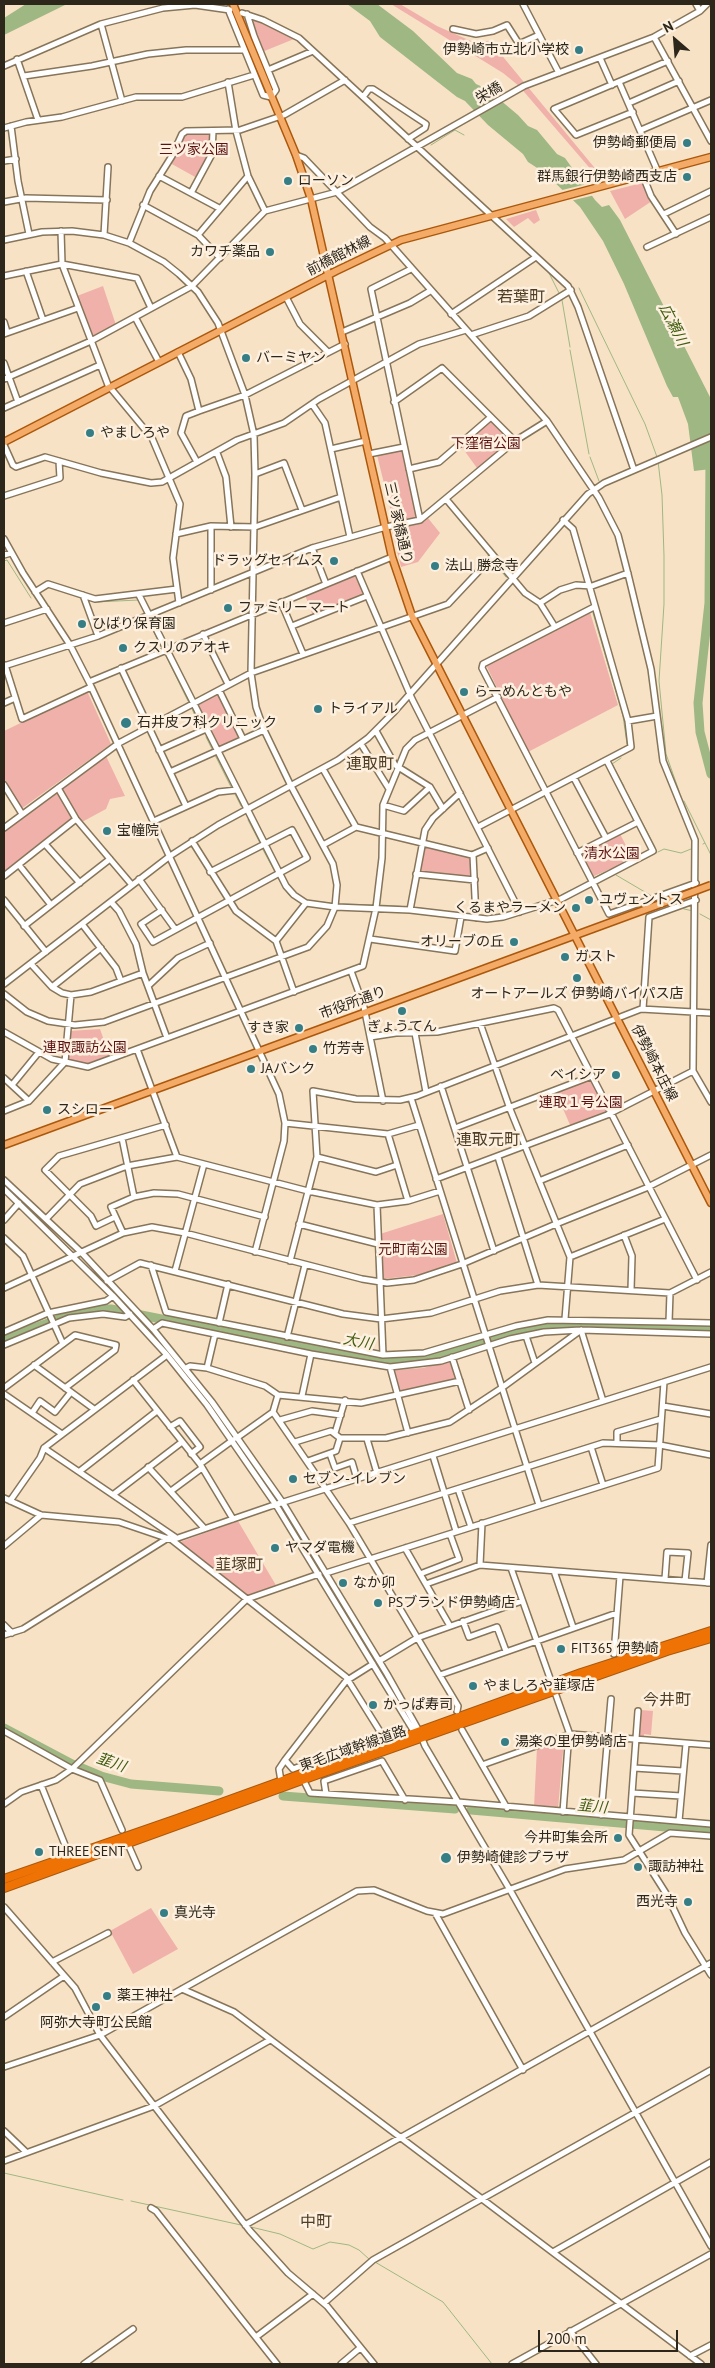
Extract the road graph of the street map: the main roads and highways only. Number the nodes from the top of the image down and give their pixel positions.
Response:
1 (230, 8) edge
2 (711, 157) edge
3 (330, 274) junction
4 (4, 443) edge
5 (711, 885) edge
6 (574, 935) junction
7 (4, 1145) edge
8 (711, 1203) edge
9 (711, 1631) edge
10 (711, 1638) edge
11 (554, 1687) junction
12 (418, 1734) junction
13 (4, 1879) edge
14 (4, 1888) edge

1 - 3 main road, 三ツ家橋通り
2 - 3 main road, 前橋館林線
3 - 4 main road, 前橋館林線
3 - 6 main road, 三ツ家橋通り
5 - 6 main road, 市役所通り, bridge
6 - 7 main road, 市役所通り
6 - 8 main road, 伊勢崎本庄線
9 - 11 highway, 東毛広域幹線道路
10 - 11 highway, 東毛広域幹線道路
11 - 12 highway, 東毛広域幹線道路
12 - 13 highway, 東毛広域幹線道路
12 - 14 highway, 東毛広域幹線道路

